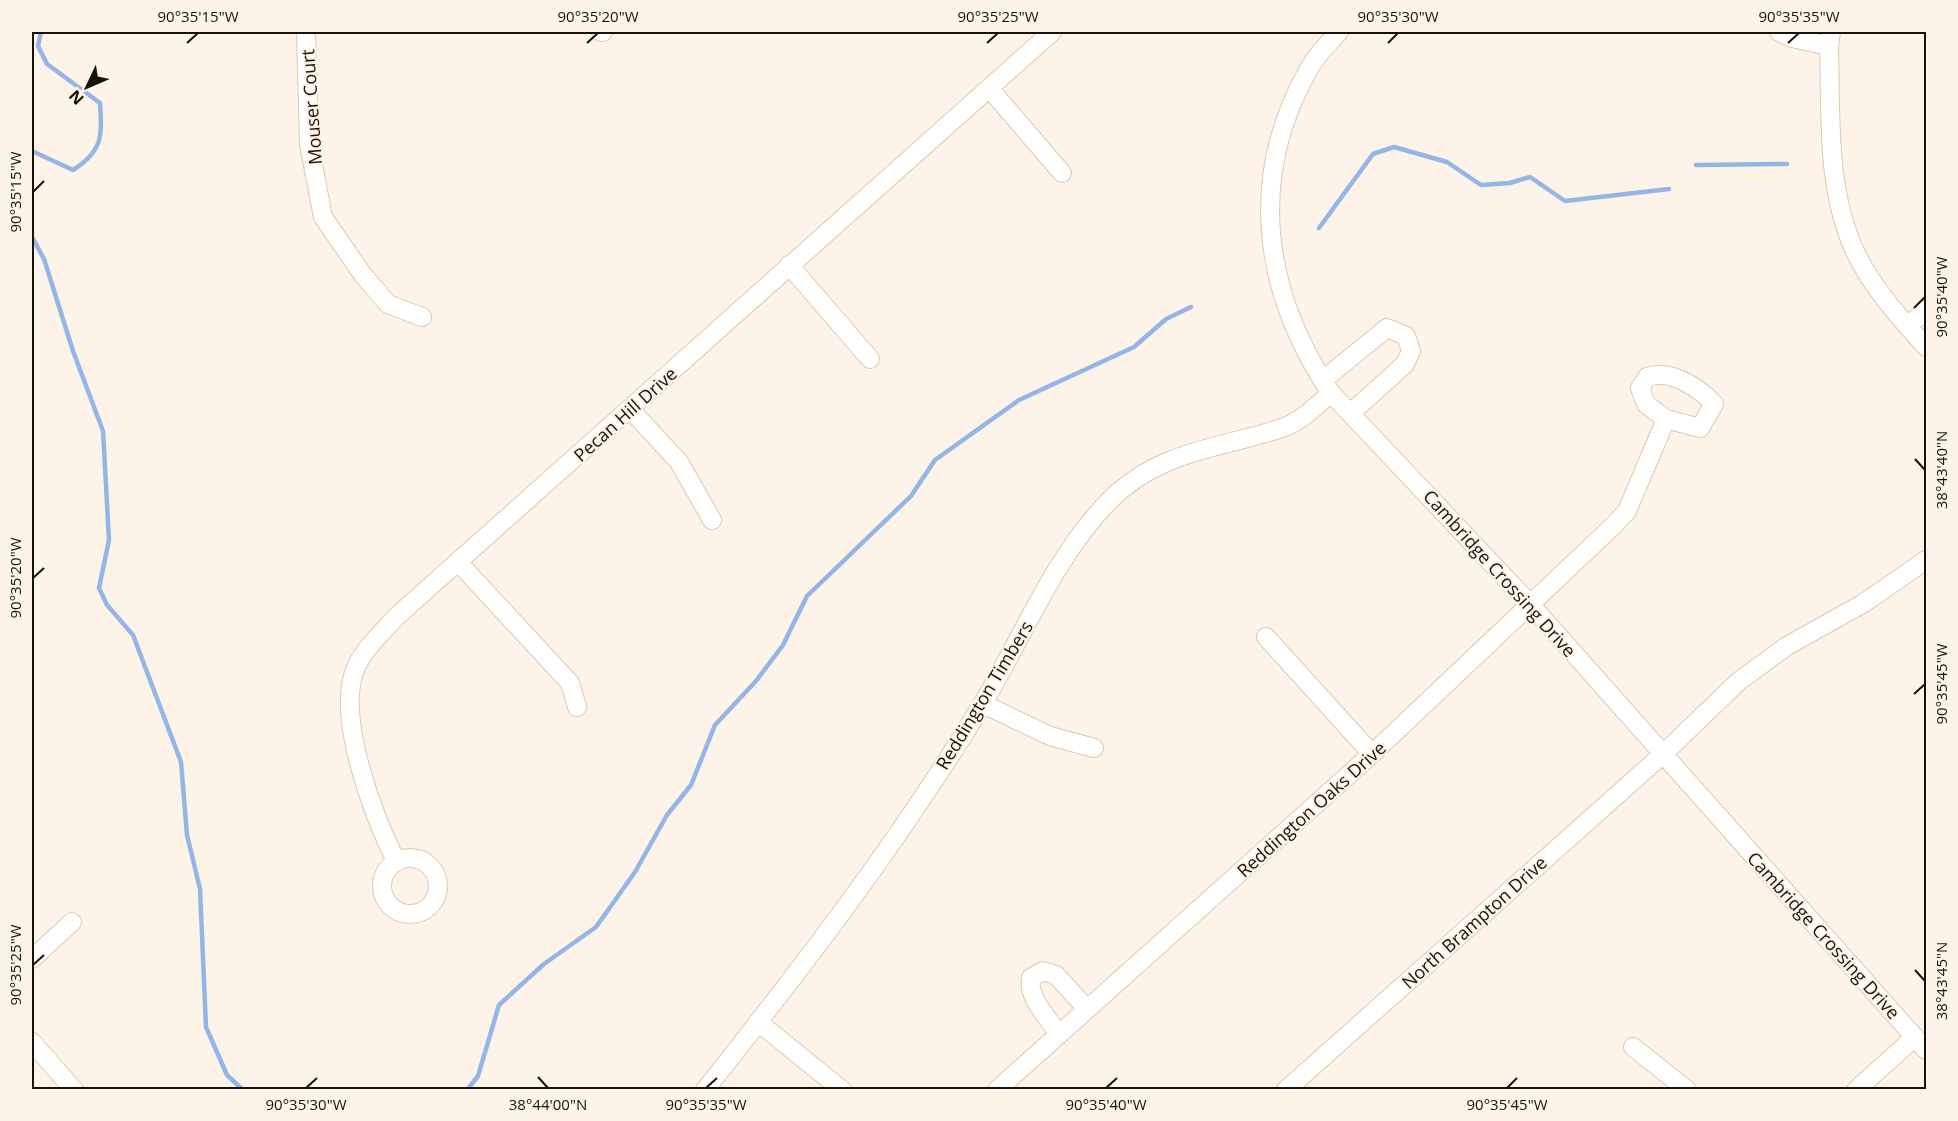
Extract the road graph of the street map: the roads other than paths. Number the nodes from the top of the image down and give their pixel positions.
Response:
1 (306, 32) edge
2 (1052, 32) edge
3 (1339, 32) edge
4 (1779, 32) edge
5 (1830, 39) edge
6 (989, 88) junction
7 (1062, 173) dead end
8 (789, 265) junction
9 (1926, 310) edge
10 (422, 317) dead end
11 (1908, 326) junction
12 (1926, 347) edge
13 (870, 359) dead end
14 (1327, 386) junction
15 (631, 410) junction
16 (1352, 412) junction
17 (1666, 419) dead end
18 (712, 520) dead end
19 (1926, 560) edge
20 (458, 562) junction
21 (1530, 604) junction
22 (1266, 637) dead end
23 (983, 704) junction
24 (577, 707) dead end
25 (1094, 748) dead end
26 (1372, 754) junction
27 (1662, 755) junction
28 (396, 861) dead end
29 (72, 922) dead end
30 (32, 959) edge
31 (1088, 1009) junction
32 (758, 1022) junction
33 (1058, 1033) junction
34 (32, 1042) edge
35 (1921, 1043) edge
36 (1633, 1047) dead end
37 (1293, 1087) edge
38 (74, 1089) edge
39 (705, 1089) edge
40 (842, 1089) edge
41 (997, 1089) edge
42 (1687, 1089) edge
43 (1856, 1089) edge

1 - 10 street, Mouser Court
2 - 6 street, Pecan Hill Drive
3 - 14 street, Cambridge Crossing Drive
4 - 5 street
5 - 11 street
6 - 7 street
6 - 8 street, Pecan Hill Drive
8 - 13 street
8 - 15 street, Pecan Hill Drive
9 - 11 street
11 - 12 street
14 - 16 street, Cambridge Crossing Drive
14 - 16 street, Reddington Timbers
14 - 23 street, Reddington Timbers
15 - 18 street
15 - 20 street, Pecan Hill Drive
16 - 21 street, Cambridge Crossing Drive
17 - 21 street, Reddington Oaks Drive
19 - 27 street, North Brampton Drive
20 - 24 street
20 - 28 street, Pecan Hill Drive
21 - 26 street, Reddington Oaks Drive
21 - 27 street, Cambridge Crossing Drive
22 - 26 street
23 - 25 street
23 - 32 street, Reddington Timbers
26 - 31 street, Reddington Oaks Drive
27 - 35 street, Cambridge Crossing Drive
27 - 37 street, North Brampton Drive
29 - 30 street
31 - 33 street, Reddington Oaks Drive
31 - 33 street
32 - 39 street, Reddington Timbers
32 - 40 street
33 - 41 street, Reddington Oaks Drive
34 - 38 street
35 - 43 street
36 - 42 street

